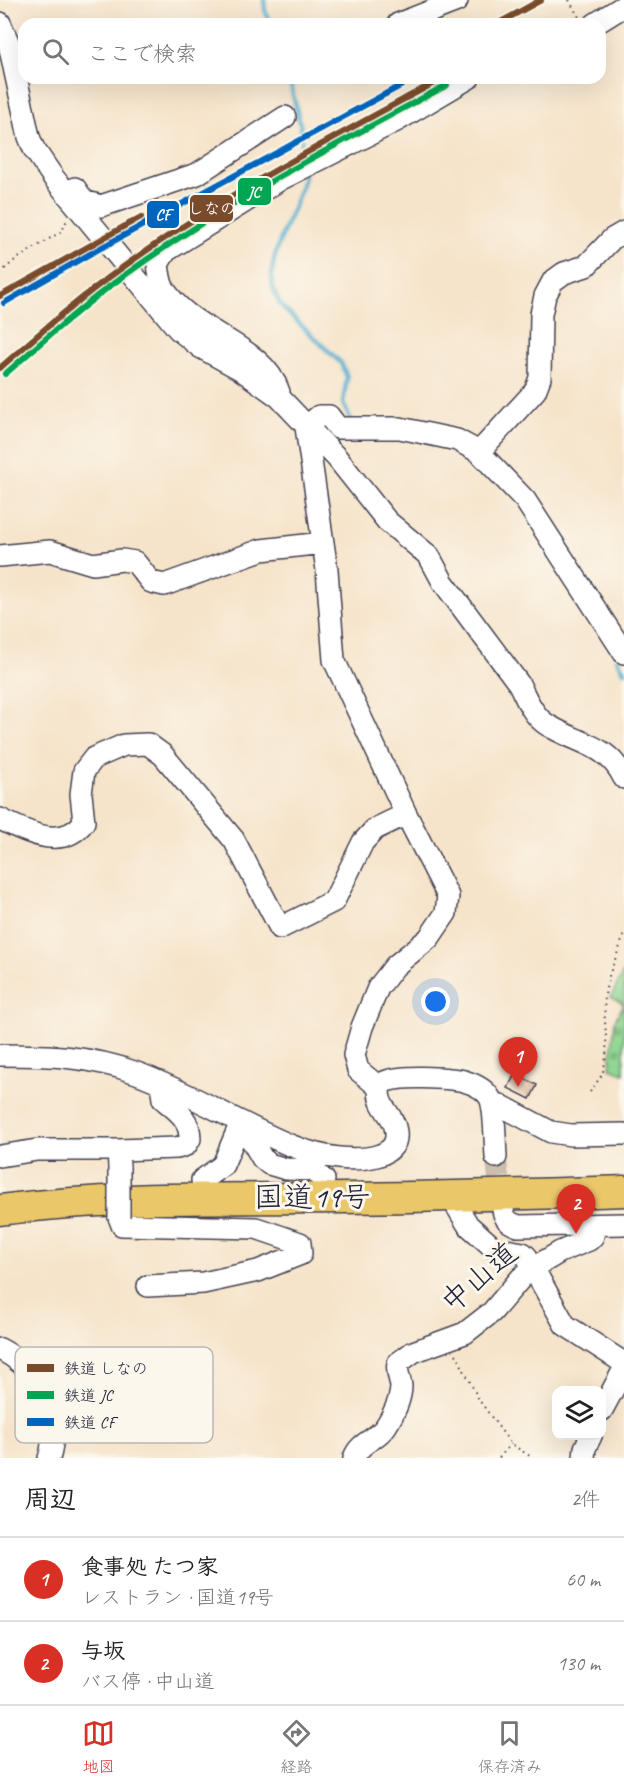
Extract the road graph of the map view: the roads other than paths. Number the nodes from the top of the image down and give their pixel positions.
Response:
1 (458, 0) edge
2 (624, 6) edge
3 (413, 18) edge
4 (605, 18) edge
5 (0, 23) edge
6 (459, 84) edge
7 (285, 117) dead end
8 (53, 177) junction
9 (624, 232) edge
10 (279, 397) junction
11 (306, 427) junction
12 (479, 452) junction
13 (323, 543) junction
14 (0, 556) edge
15 (624, 653) edge
16 (624, 778) edge
17 (406, 814) junction
18 (0, 819) edge
19 (0, 1055) edge
20 (161, 1084) junction
21 (380, 1088) junction
22 (492, 1103) junction
23 (241, 1122) junction
24 (624, 1134) edge
25 (0, 1156) edge
26 (496, 1157) tunnel mouth
27 (119, 1159) junction
28 (624, 1174) edge
29 (202, 1180) junction
30 (324, 1180) junction
31 (624, 1191) edge
32 (0, 1192) edge
33 (457, 1207) dead end
34 (0, 1210) edge
35 (503, 1210) dead end
36 (624, 1224) edge
37 (595, 1225) junction
38 (533, 1268) junction
39 (148, 1286) dead end
40 (0, 1349) edge
41 (15, 1360) edge
42 (624, 1363) edge
43 (624, 1369) edge
44 (606, 1403) edge
45 (589, 1440) edge
46 (52, 1443) edge
47 (49, 1458) edge
48 (354, 1458) edge
49 (584, 1458) edge

1 - 3 street
2 - 4 street
5 - 8 street
6 - 10 street
7 - 8 street
8 - 10 street
9 - 12 street
10 - 11 street
11 - 12 street
11 - 13 street
11 - 16 street
12 - 15 street
13 - 14 street
13 - 17 street
17 - 18 street
17 - 21 street
19 - 20 street
20 - 23 street
20 - 27 street
21 - 22 street
21 - 23 street
22 - 24 street
22 - 26 street
23 - 29 street
23 - 30 street
25 - 27 street
27 - 39 street, bridge
28 - 30 highway, 国道19号
29 - 30 highway, 国道19号
29 - 32 highway, 国道19号
31 - 34 highway, 国道19号
33 - 38 street
35 - 37 street
36 - 37 street
37 - 38 street, 中山道
38 - 42 street
38 - 48 street, 中山道
40 - 41 street
43 - 44 street
45 - 49 street
46 - 47 street

